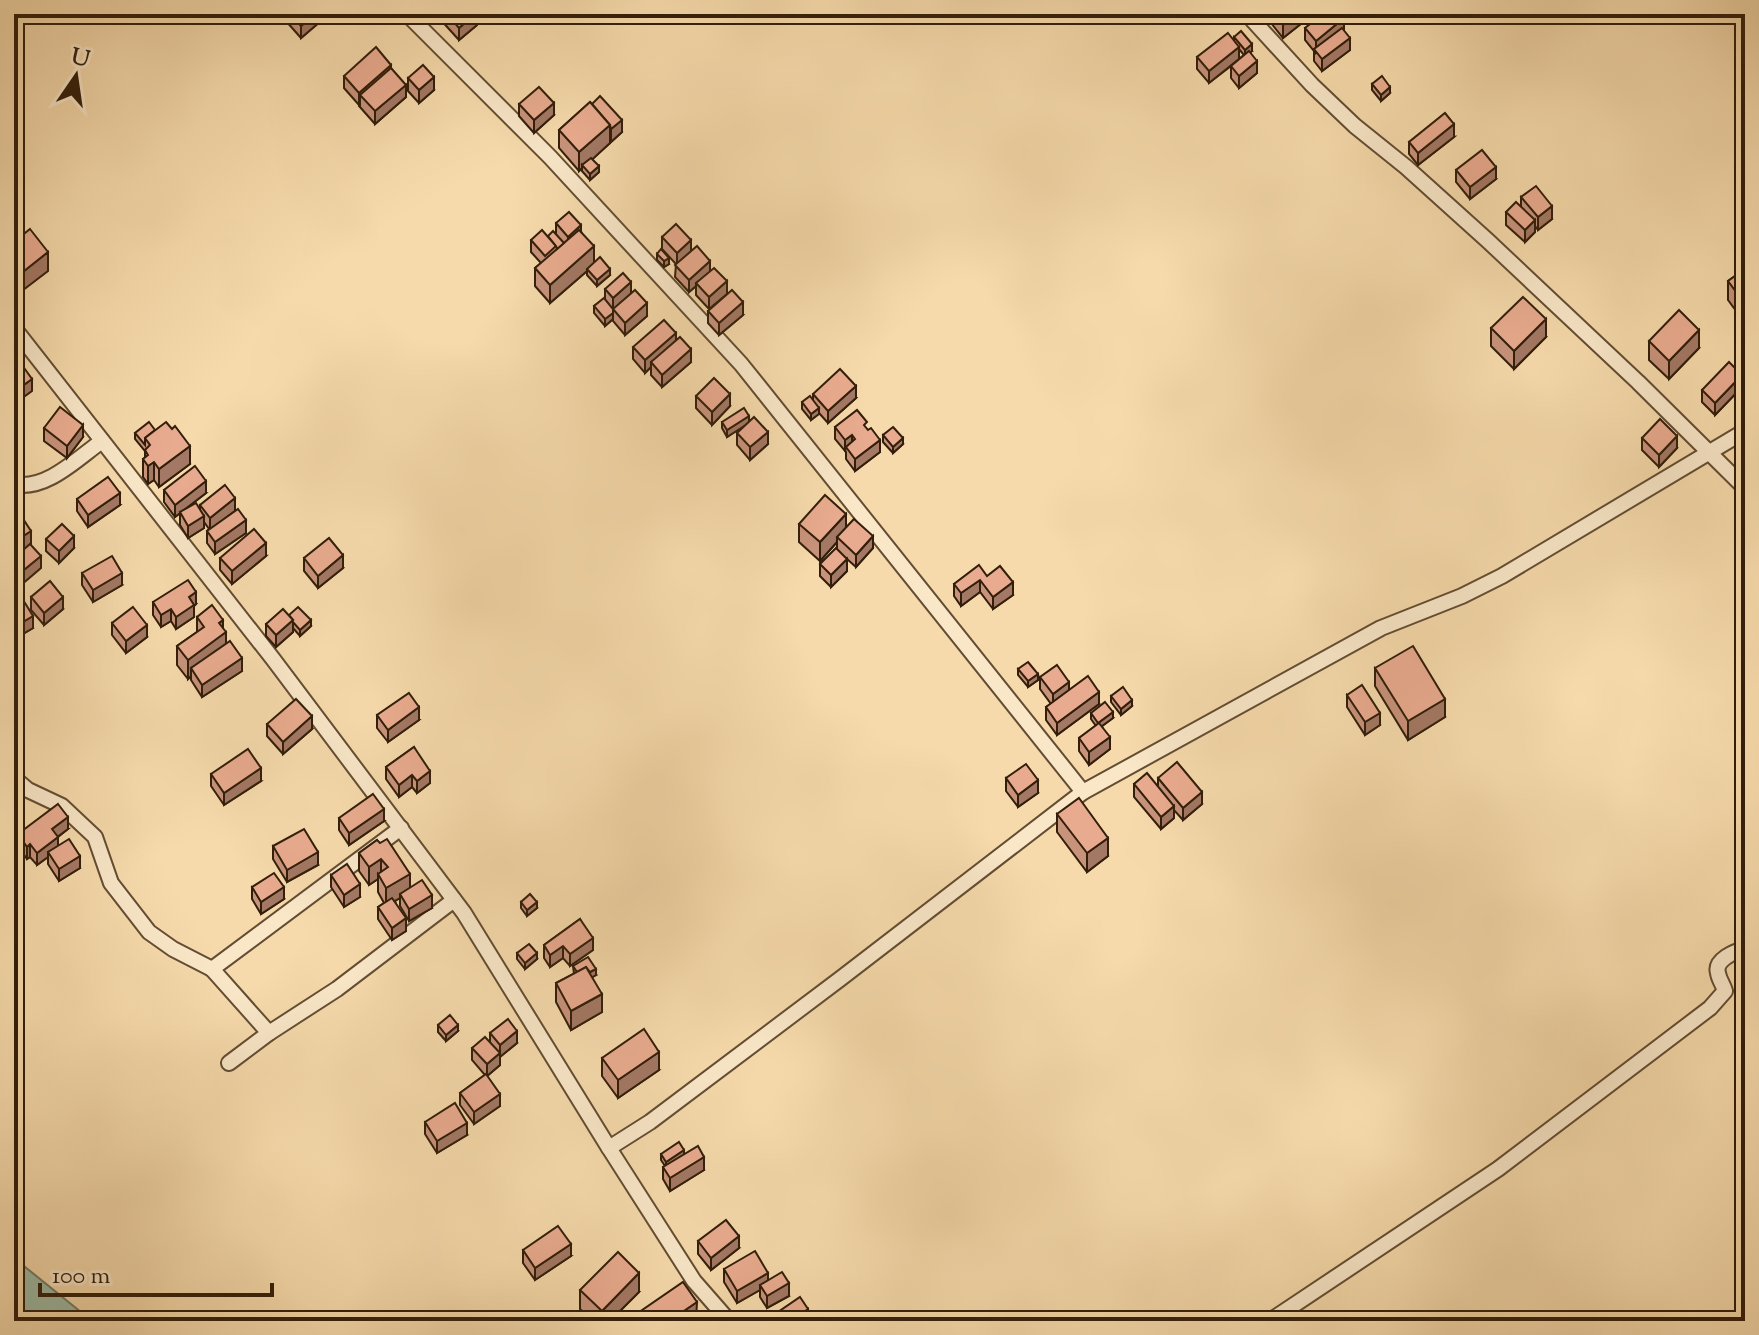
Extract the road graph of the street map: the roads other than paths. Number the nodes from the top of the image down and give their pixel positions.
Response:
1 (407, 14) edge
2 (1247, 14) edge
3 (14, 328) edge
4 (1745, 431) edge
5 (102, 441) junction
6 (1709, 455) junction
7 (14, 484) edge
8 (1745, 488) edge
9 (14, 778) edge
10 (1083, 792) junction
11 (401, 828) junction
12 (454, 900) junction
13 (1745, 949) edge
14 (212, 969) junction
15 (269, 1033) junction
16 (229, 1063) dead end
17 (609, 1148) junction
18 (729, 1321) edge
19 (1270, 1321) edge

1 - 10 street
2 - 6 street
3 - 5 street
4 - 6 street
5 - 7 street
5 - 11 street
6 - 8 street
6 - 10 street
9 - 14 street
10 - 17 street
11 - 12 street
11 - 14 street
12 - 15 street
12 - 17 street
13 - 19 street
14 - 15 street
15 - 16 street
17 - 18 street

